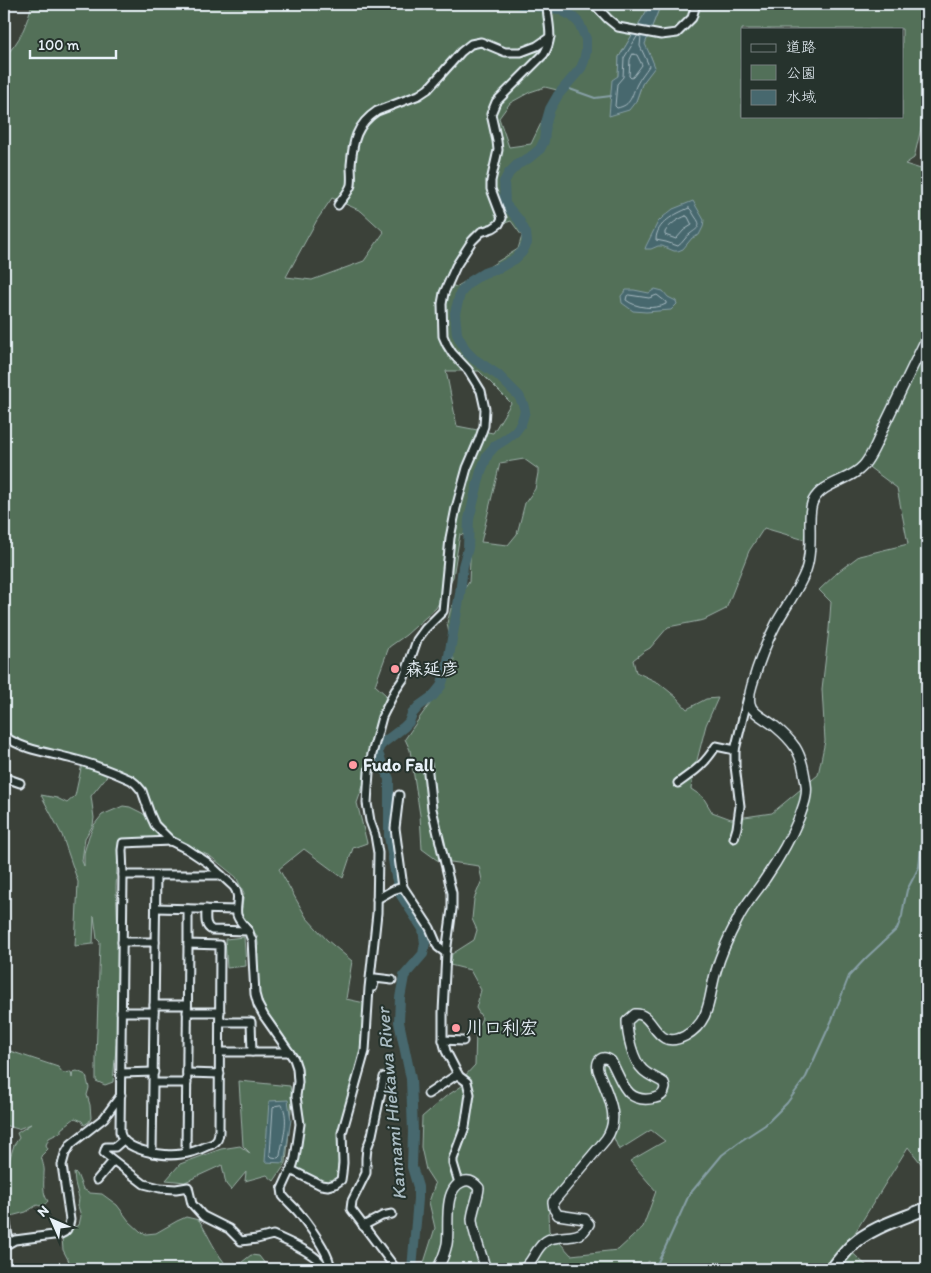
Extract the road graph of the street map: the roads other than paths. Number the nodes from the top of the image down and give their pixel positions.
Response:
1 (547, 4) edge
2 (594, 4) edge
3 (696, 4) edge
4 (550, 37) junction
5 (338, 205) dead end
6 (927, 337) edge
7 (748, 697) junction
8 (4, 736) edge
9 (736, 750) junction
10 (427, 764) dead end
11 (4, 776) edge
12 (20, 783) dead end
13 (678, 783) dead end
14 (399, 795) dead end
15 (734, 838) dead end
16 (171, 841) junction
17 (123, 875) junction
18 (221, 875) junction
19 (156, 876) junction
20 (403, 887) junction
21 (377, 899) junction
22 (156, 908) junction
23 (188, 909) junction
24 (206, 909) junction
25 (236, 910) junction
26 (248, 931) junction
27 (122, 942) junction
28 (155, 942) junction
29 (188, 944) junction
30 (446, 953) junction
31 (392, 980) dead end
32 (369, 988) junction
33 (154, 1008) junction
34 (187, 1008) junction
35 (121, 1012) junction
36 (220, 1012) junction
37 (220, 1022) junction
38 (443, 1040) junction
39 (463, 1041) dead end
40 (220, 1052) junction
41 (252, 1052) junction
42 (289, 1052) junction
43 (154, 1072) junction
44 (121, 1073) junction
45 (187, 1073) junction
46 (220, 1074) junction
47 (458, 1074) junction
48 (384, 1078) dead end
49 (154, 1083) junction
50 (186, 1083) junction
51 (428, 1094) dead end
52 (121, 1095) junction
53 (123, 1140) junction
54 (152, 1153) junction
55 (186, 1153) junction
56 (113, 1161) junction
57 (291, 1170) junction
58 (97, 1180) dead end
59 (459, 1183) junction
60 (927, 1208) edge
61 (4, 1210) edge
62 (392, 1214) dead end
63 (363, 1226) junction
64 (6, 1244) edge
65 (324, 1269) edge
66 (330, 1269) edge
67 (396, 1269) edge
68 (437, 1269) edge
69 (488, 1269) edge
70 (523, 1269) edge
71 (832, 1269) edge

1 - 4 street
2 - 3 street
4 - 5 street
4 - 21 street
6 - 7 street
7 - 9 street
7 - 70 street
8 - 16 street
9 - 13 street
9 - 15 street
10 - 30 street
11 - 12 street
14 - 20 street
16 - 17 street
16 - 18 street
17 - 19 street
17 - 27 street
18 - 19 street
18 - 25 street
19 - 22 street
20 - 21 street
20 - 30 street
21 - 32 street
22 - 23 street
22 - 28 street
23 - 24 street
23 - 29 street
24 - 25 street
24 - 26 street
25 - 26 street
26 - 42 street
27 - 28 street
27 - 35 street
28 - 33 street
29 - 34 street
29 - 36 street
30 - 38 street
31 - 32 street
32 - 57 street
33 - 34 street
33 - 35 street
33 - 43 street
34 - 36 street
34 - 45 street
35 - 44 street
36 - 37 street
37 - 40 street
37 - 41 street
38 - 39 street
38 - 47 street
40 - 41 street
40 - 46 street
41 - 42 street
42 - 57 street
43 - 44 street
43 - 49 street
44 - 52 street
45 - 46 street
45 - 50 street
46 - 55 street
47 - 51 street
47 - 59 street
48 - 63 street
49 - 50 street
49 - 54 street
50 - 55 street
52 - 53 street
52 - 64 street
53 - 54 street
53 - 56 street
54 - 55 street
56 - 58 street
56 - 65 street
57 - 66 street
59 - 68 street
59 - 69 street
60 - 71 main road
61 - 64 street
62 - 63 street
63 - 67 street

